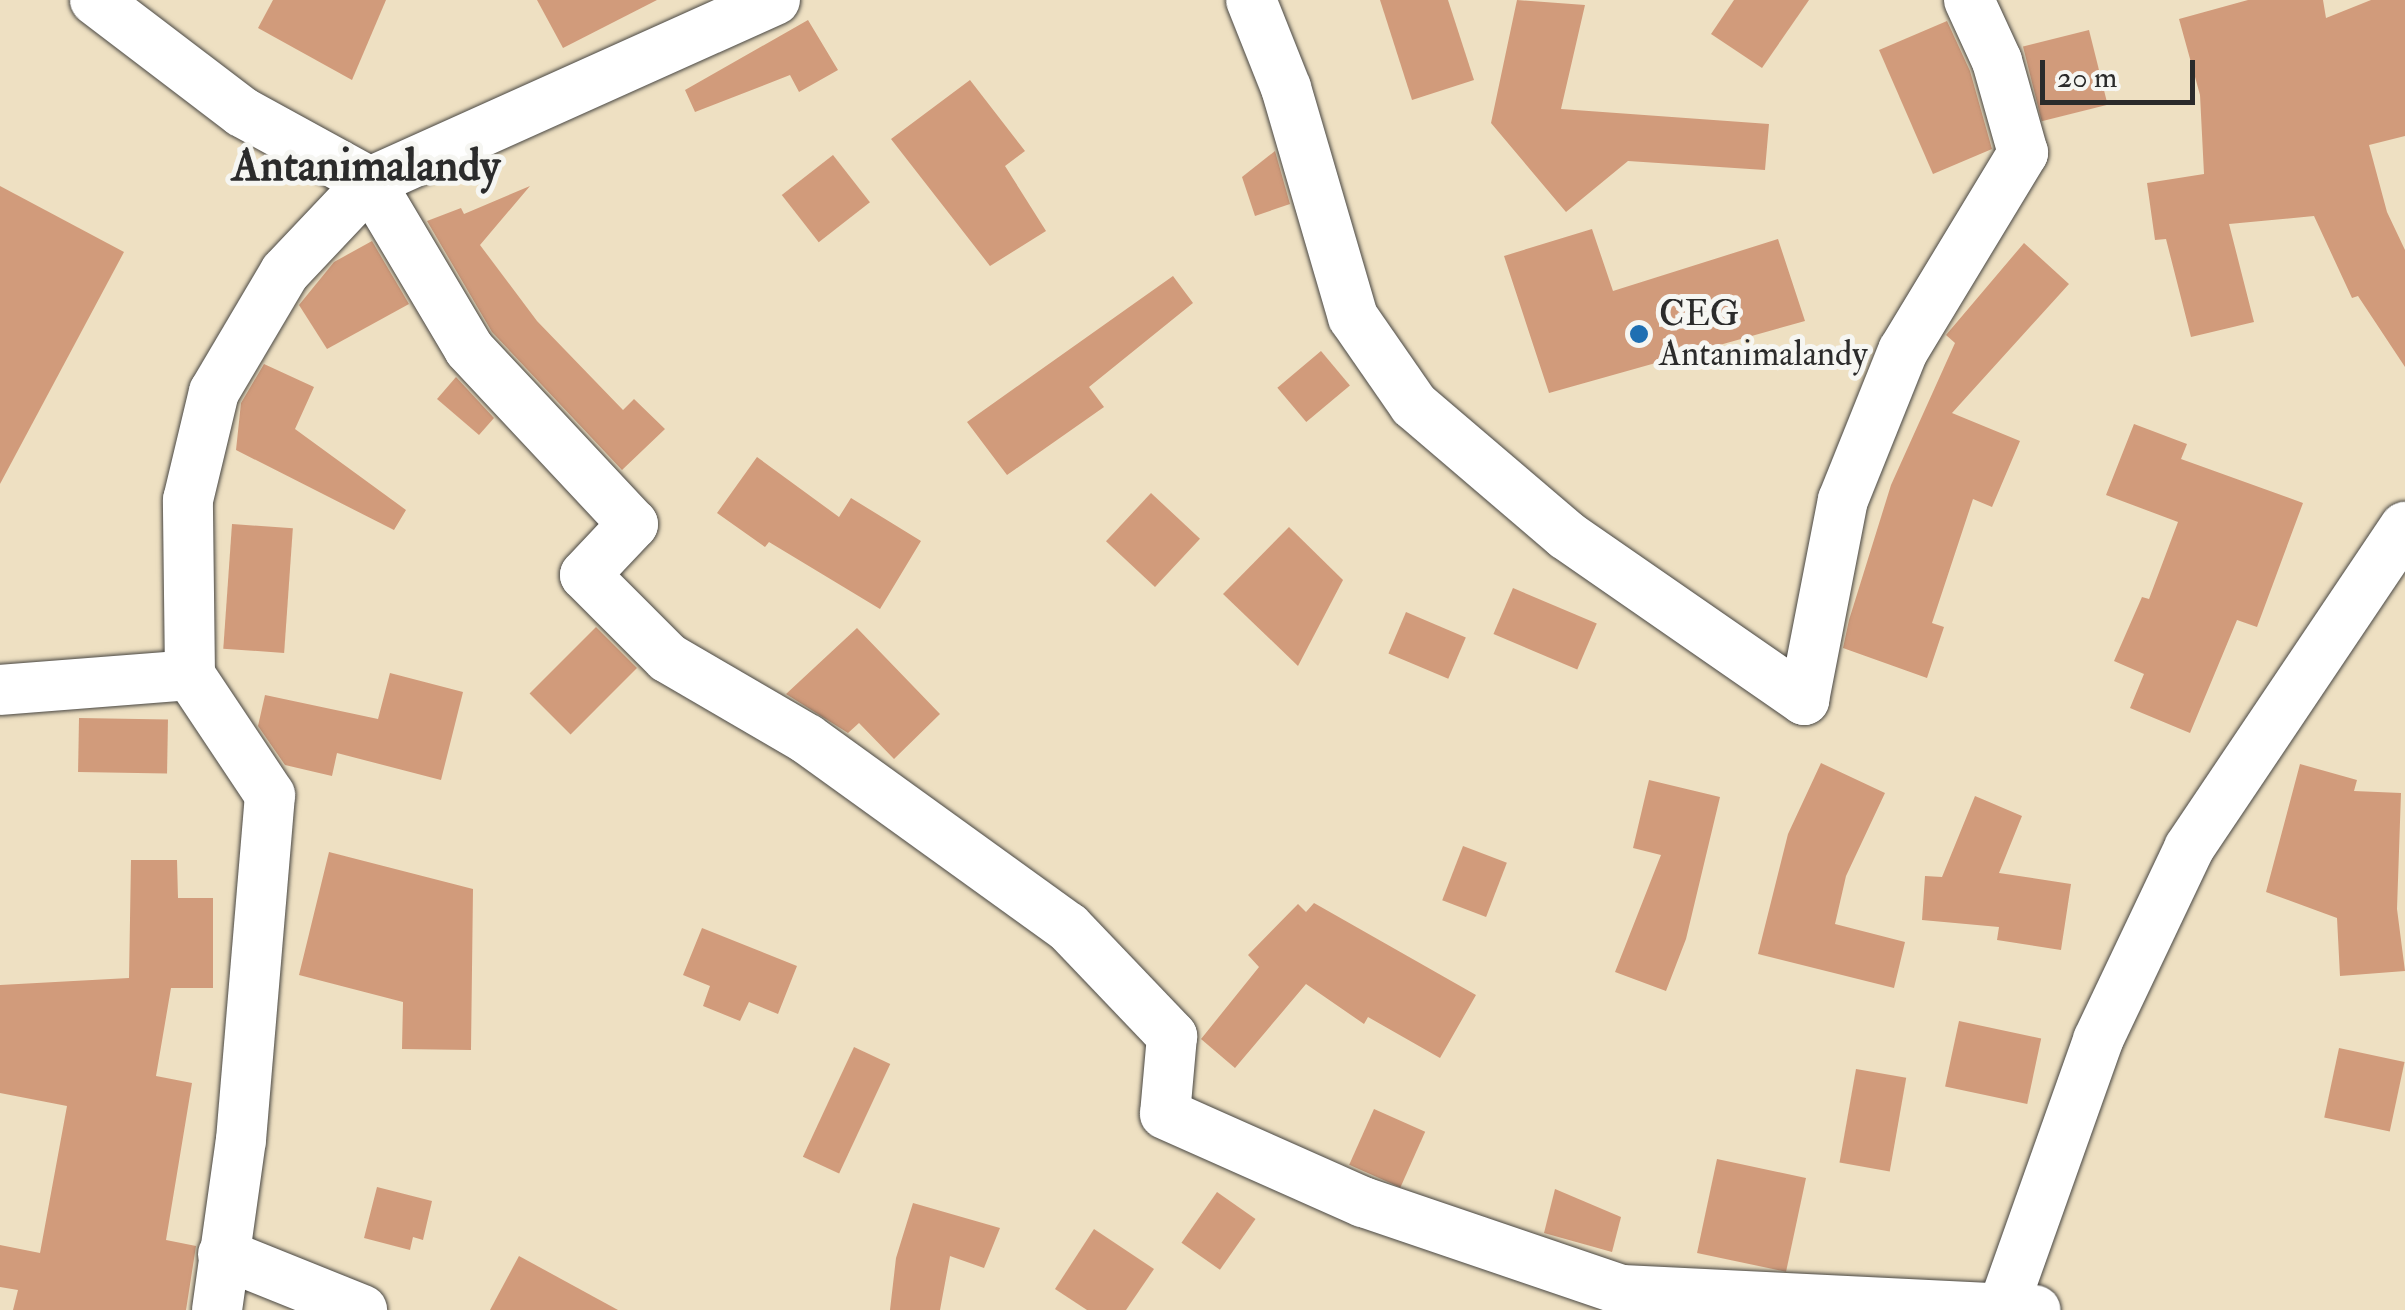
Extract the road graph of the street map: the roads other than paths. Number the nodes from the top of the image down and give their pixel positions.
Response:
1 (95, 0) edge
2 (775, 0) edge
3 (1252, 0) edge
4 (1968, 0) edge
5 (370, 182) junction
6 (2405, 527) edge
7 (190, 675) junction
8 (0, 690) edge
9 (223, 1254) junction
10 (217, 1310) edge
11 (362, 1310) edge
12 (2014, 1310) edge

1 - 5 street
2 - 5 street
3 - 4 street
5 - 7 street
5 - 12 street
6 - 12 street
7 - 8 street
7 - 9 street
9 - 10 street
9 - 11 street

